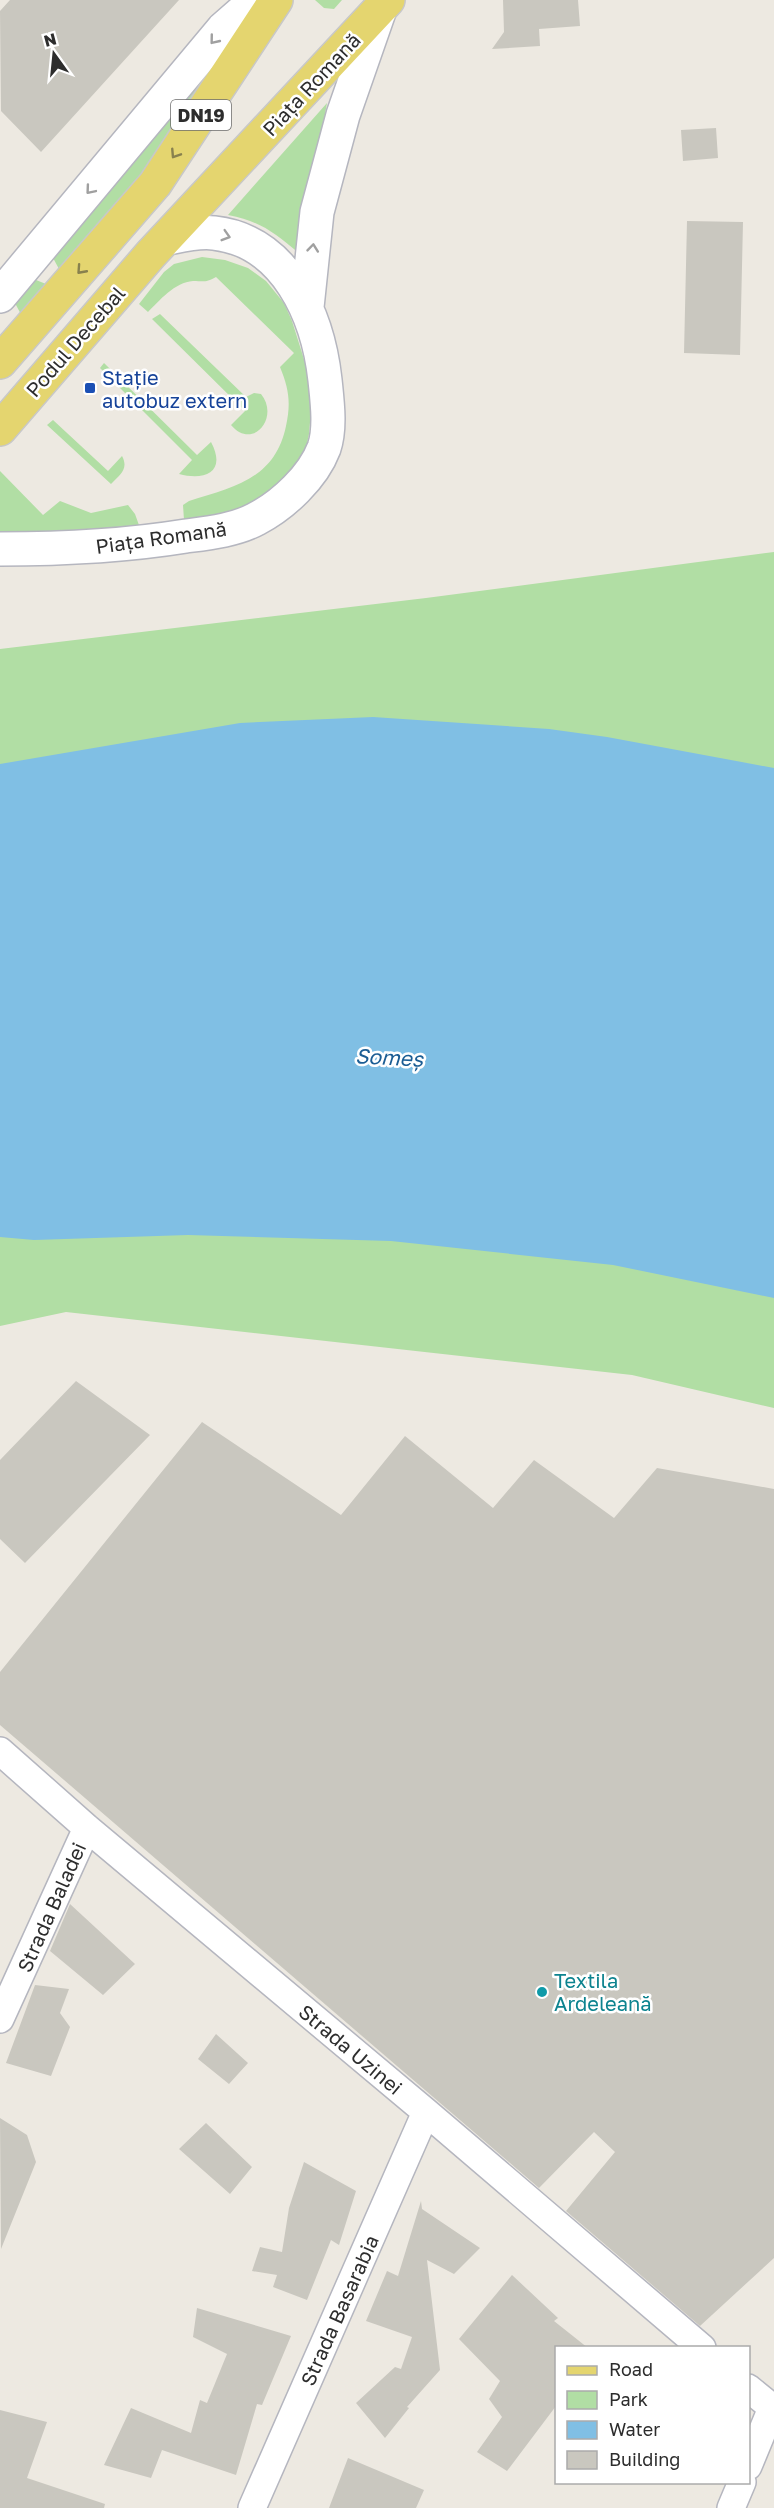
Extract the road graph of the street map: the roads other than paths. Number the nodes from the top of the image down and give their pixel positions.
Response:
1 (256, 0) edge
2 (276, 0) edge
3 (384, 4) edge
4 (160, 246) junction
5 (0, 296) edge
6 (307, 307) junction
7 (0, 362) edge
8 (0, 429) edge
9 (0, 549) edge
10 (0, 1751) edge
11 (87, 1828) junction
12 (0, 2019) edge
13 (426, 2112) junction
14 (700, 2346) edge
15 (750, 2390) edge
16 (773, 2409) edge
17 (750, 2461) edge
18 (741, 2484) edge
19 (252, 2508) edge
20 (731, 2508) edge

1 -> 5 street
2 -> 7 main road, DN19
3 - 4 main road, Piața Romană / DN19
6 -> 3 street, Piața Romană
4 -> 6 street, Piața Romană
4 - 8 main road, Podul Decebal / DN19
6 - 9 street, Piața Romană
10 - 11 street, Strada Uzinei
11 - 12 street, Strada Baladei
11 - 13 street, Strada Uzinei
13 - 14 street, Strada Uzinei
13 - 19 street, Strada Basarabia
15 - 16 street
16 - 17 street
18 - 20 street

